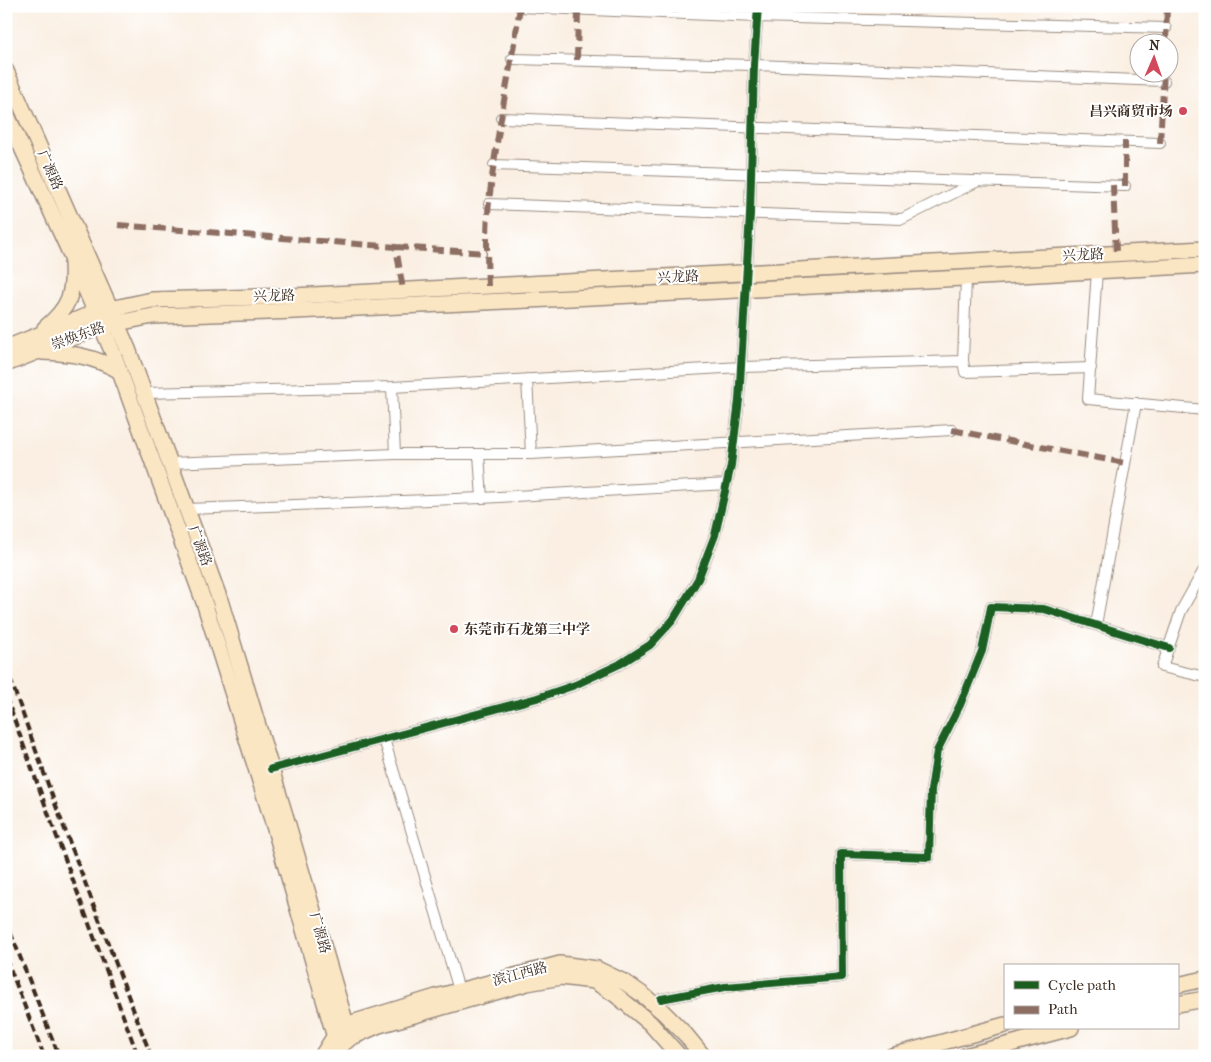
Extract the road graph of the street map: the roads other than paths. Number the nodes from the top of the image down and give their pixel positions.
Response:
1 (520, 7) edge
2 (757, 12) edge
3 (1166, 28) dead end
4 (512, 59) dead end
5 (754, 65) junction
6 (6, 71) edge
7 (1128, 80) edge
8 (6, 113) edge
9 (501, 118) dead end
10 (752, 127) junction
11 (1160, 143) dead end
12 (494, 165) dead end
13 (751, 173) junction
14 (979, 181) junction
15 (1124, 186) dead end
16 (489, 204) dead end
17 (750, 214) junction
18 (1205, 249) edge
19 (71, 255) junction
20 (1205, 265) edge
21 (1097, 271) junction
22 (745, 273) junction
23 (966, 278) junction
24 (745, 290) junction
25 (152, 300) joint
26 (111, 308) junction
27 (96, 312) junction
28 (153, 316) joint
29 (118, 323) junction
30 (102, 326) junction
31 (34, 336) junction
32 (6, 348) edge
33 (35, 352) junction
34 (963, 361) junction
35 (6, 364) edge
36 (741, 367) junction
37 (1091, 368) junction
38 (120, 371) junction
39 (527, 379) junction
40 (392, 387) junction
41 (144, 392) junction
42 (1136, 403) junction
43 (1205, 410) edge
44 (952, 430) dead end
45 (734, 442) junction
46 (395, 454) junction
47 (479, 454) junction
48 (531, 454) junction
49 (170, 463) junction
50 (727, 484) junction
51 (482, 498) junction
52 (187, 509) junction
53 (1205, 568) edge
54 (1096, 625) junction
55 (1169, 648) junction
56 (1205, 677) edge
57 (384, 739) junction
58 (271, 770) junction
59 (1205, 979) edge
60 (1178, 984) edge
61 (460, 990) junction
62 (1205, 998) edge
63 (661, 999) dead end
64 (1178, 1004) edge
65 (1004, 1025) edge
66 (1064, 1030) edge
67 (349, 1032) junction
68 (330, 1050) edge
69 (679, 1056) edge
70 (703, 1056) edge
71 (892, 1056) edge
72 (966, 1056) edge

1 - 2 street
2 - 3 street
2 - 5 street
4 - 5 street
5 - 7 street
5 - 10 street
6 - 26 main road, 广源路
8 - 19 main road, 广源路
9 - 10 street
10 - 11 street
10 - 13 street
12 - 13 street
13 - 14 street
13 - 17 street
14 - 15 street
14 - 17 street
16 - 17 street
17 - 22 street
18 - 22 main road, 兴龙路
19 - 27 main road, 广源路
19 - 31 main road
20 - 21 main road, 兴龙路
21 - 23 main road, 兴龙路
21 - 37 street
22 - 24 street
22 - 25 main road, 兴龙路
23 - 24 main road, 兴龙路
23 - 34 street
24 - 28 main road, 兴龙路
24 - 36 street
25 - 26 main road, 崇焕东路
26 - 27 main road, 崇焕东路
26 - 29 main road, 广源路
27 - 30 main road, 广源路
27 - 31 main road, 崇焕东路
28 - 29 main road, 崇焕东路
29 - 30 main road, 崇焕东路
29 - 41 main road, 广源路
30 - 33 main road, 崇焕东路
30 - 38 main road, 广源路
31 - 32 main road, 崇焕东路
33 - 35 main road, 崇焕东路
33 - 38 main road
34 - 36 street
34 - 37 street
36 - 39 street
36 - 45 street
37 - 42 street
38 - 68 main road, 广源路
39 - 40 street
39 - 48 street
40 - 41 street
40 - 46 street
41 - 49 main road, 广源路
42 - 43 street
42 - 54 street
44 - 45 street
45 - 48 street
45 - 50 street
46 - 47 street
46 - 49 street
47 - 48 street
47 - 51 street
49 - 52 main road, 广源路
50 - 51 street
50 - 57 street
51 - 52 street
52 - 58 main road, 广源路
53 - 55 street
54 - 55 street
54 - 63 street
55 - 56 street
57 - 58 street
57 - 61 street
58 - 67 main road, 广源路
59 - 60 main road
61 - 67 main road, 滨江西路
61 - 70 main road, 滨江西路
62 - 64 main road
65 - 71 main road
66 - 72 main road
67 - 68 main road, 滨江西路
67 - 69 main road, 滨江西路

